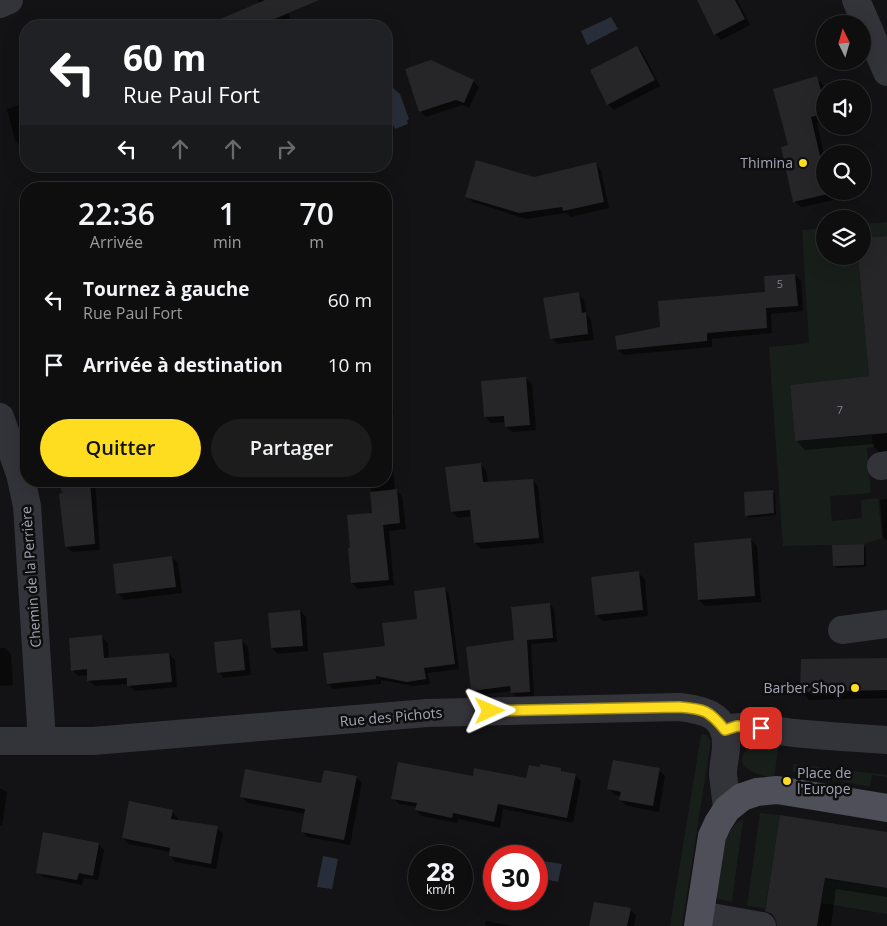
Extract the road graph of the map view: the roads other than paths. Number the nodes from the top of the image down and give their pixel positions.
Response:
1 (8, 0) edge
2 (856, 0) edge
3 (0, 4) edge
4 (887, 72) edge
5 (0, 417) edge
6 (20, 474) edge
7 (23, 487) edge
8 (887, 624) edge
9 (842, 630) dead end
10 (725, 730) junction
11 (887, 740) edge
12 (0, 741) edge
13 (42, 741) junction
14 (887, 808) edge
15 (727, 809) junction
16 (699, 921) edge
17 (762, 926) edge

1 - 3 street
2 - 4 street
5 - 6 street, Chemin de la Perrière
7 - 13 street, Chemin de la Perrière
8 - 9 street
10 - 11 street
10 - 13 street, Rue des Pichots
10 - 15 street
12 - 13 street, Rue des Pichots
14 - 15 main road
15 - 16 main road
16 - 17 street

